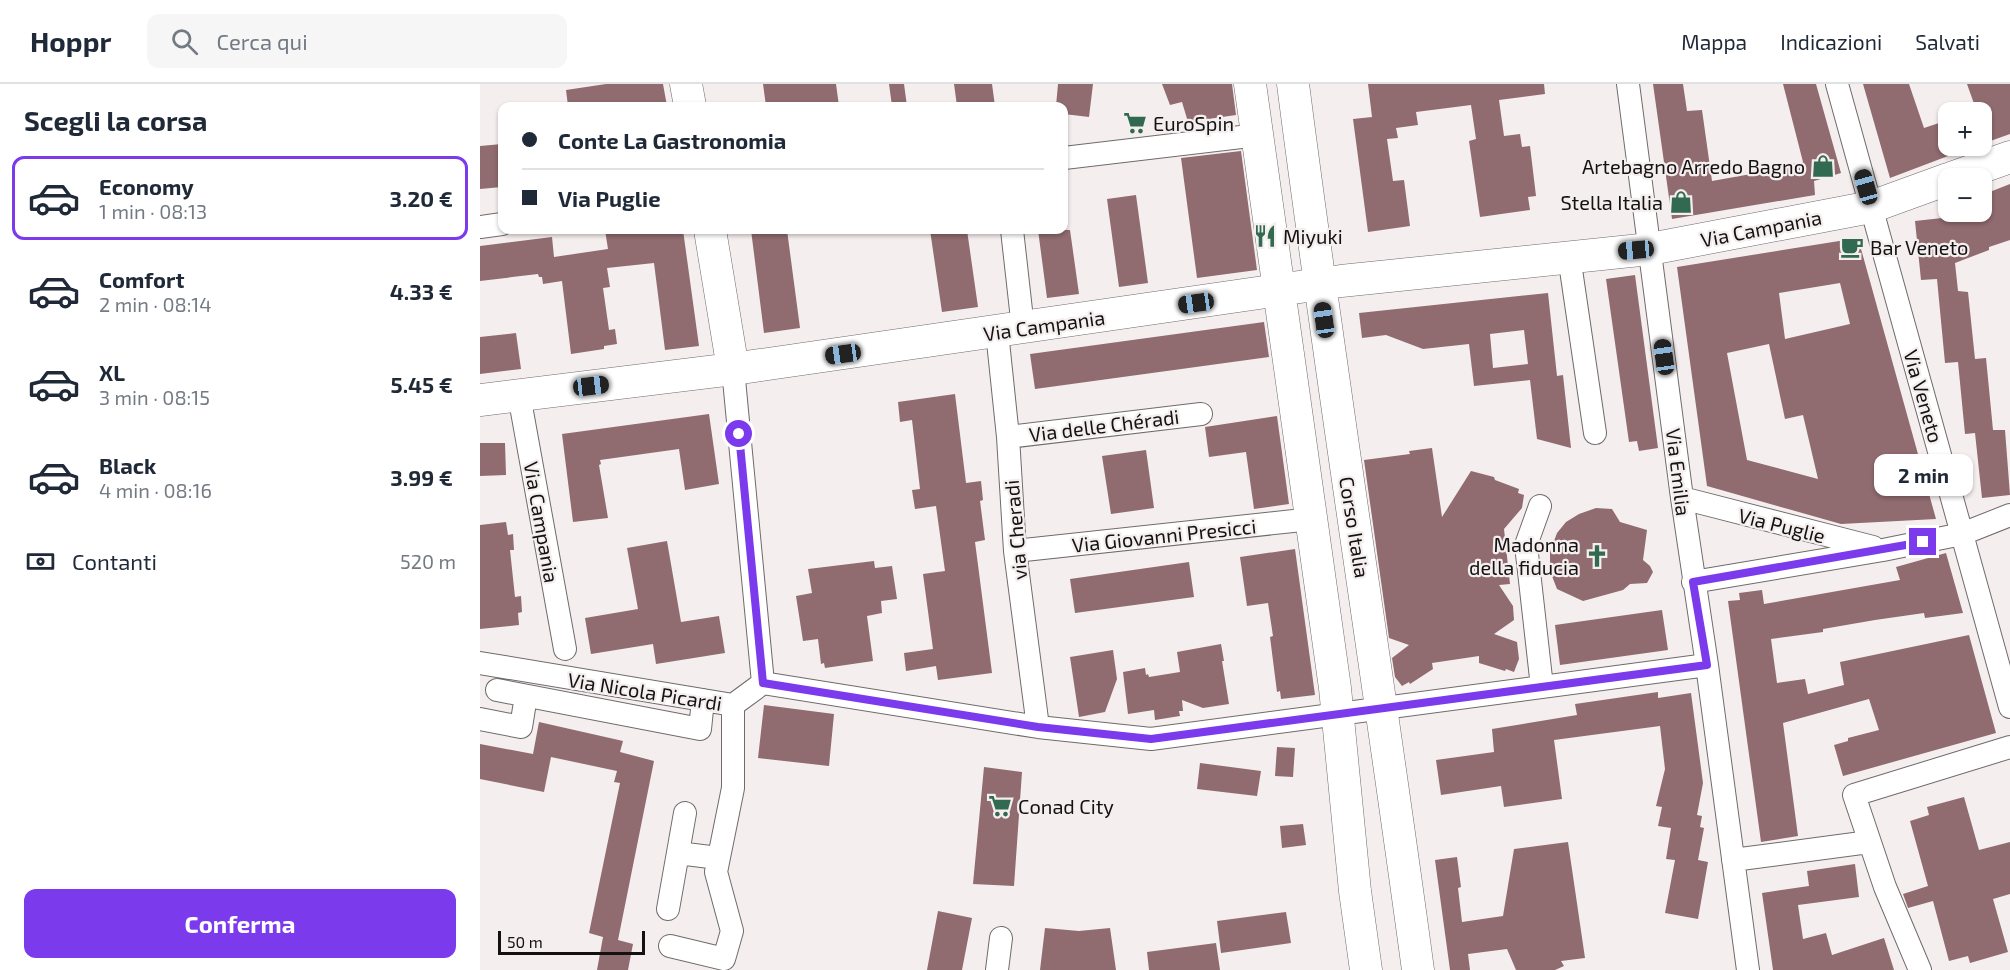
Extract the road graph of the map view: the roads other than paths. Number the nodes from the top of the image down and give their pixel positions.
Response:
1 (686, 84) edge
2 (1250, 84) edge
3 (1293, 84) edge
4 (1628, 84) edge
5 (1837, 84) edge
6 (689, 102) edge
7 (1258, 135) junction
8 (2010, 157) edge
9 (1068, 158) edge
10 (1980, 168) edge
11 (1938, 183) edge
12 (1871, 207) junction
13 (498, 225) edge
14 (480, 227) edge
15 (711, 234) edge
16 (1012, 234) edge
17 (1650, 249) junction
18 (1569, 256) junction
19 (1318, 285) junction
20 (1280, 291) junction
21 (1010, 330) junction
22 (733, 369) junction
23 (519, 395) junction
24 (480, 400) edge
25 (1201, 414) dead end
26 (1594, 433) dead end
27 (1008, 436) junction
28 (1682, 498) junction
29 (1540, 506) dead end
30 (2010, 515) edge
31 (1312, 519) junction
32 (1962, 534) junction
33 (1883, 550) junction
34 (1015, 551) junction
35 (1693, 582) junction
36 (565, 649) dead end
37 (480, 663) edge
38 (1707, 665) junction
39 (763, 683) junction
40 (1542, 687) junction
41 (497, 690) dead end
42 (526, 696) junction
43 (704, 700) junction
44 (734, 705) junction
45 (2010, 707) edge
46 (1383, 710) junction
47 (1338, 714) junction
48 (480, 719) edge
49 (1038, 727) junction
50 (2010, 747) edge
51 (685, 813) dead end
52 (1869, 842) junction
53 (678, 854) junction
54 (718, 858) junction
55 (1734, 860) junction
56 (668, 909) dead end
57 (1001, 938) dead end
58 (670, 946) dead end
59 (997, 970) edge
60 (1366, 970) edge
61 (1418, 970) edge
62 (1748, 970) edge
63 (1920, 970) edge

1 - 6 street
2 - 7 street, Corso Italia
3 - 19 street, Corso Italia
4 - 17 street, Via Emilia
5 - 12 street, Via Veneto
7 - 9 street
7 - 20 street, Corso Italia
8 - 10 street, Via Campania
11 - 12 street, Via Campania
12 - 17 street, Via Campania
12 - 32 street, Via Veneto
13 - 14 street
15 - 22 street
16 - 21 street, via Cheradi
17 - 18 street, Via Campania
17 - 28 street, Via Emilia
18 - 19 street, Via Campania
18 - 26 street
19 - 20 street, Via Campania
19 - 46 street, Corso Italia
20 - 21 street, Via Campania
20 - 31 street, Corso Italia
21 - 22 street, Via Campania
21 - 27 street, via Cheradi
22 - 23 street, Via Campania
22 - 39 street
23 - 24 street, Via Campania
23 - 36 street, Via Campania
25 - 27 street, Via delle Chéradi
27 - 34 street, via Cheradi
28 - 33 street, Via Puglie
28 - 35 street, Via Emilia
29 - 40 street
30 - 32 street, Via Puglie
31 - 34 street, Via Giovanni Presicci
31 - 47 street, Corso Italia
32 - 33 street, Via Puglie
32 - 45 street, Via Veneto
33 - 35 street, Via Puglie
34 - 49 street, via Cheradi
35 - 38 street, Via Emilia
37 - 43 street, Via Nicola Picardi
38 - 40 street
38 - 55 street, Via Emilia
39 - 44 street, Via Nicola Picardi
39 - 49 street
40 - 46 street
41 - 42 street
42 - 43 street
42 - 48 street
43 - 44 street, Via Nicola Picardi
44 - 54 street
46 - 47 street
46 - 61 street, Corso Italia
47 - 49 street
47 - 60 street, Corso Italia
50 - 52 street
51 - 53 street
52 - 55 street
52 - 63 street
53 - 54 street
53 - 56 street
54 - 58 street
55 - 62 street, Via Emilia
57 - 59 street

